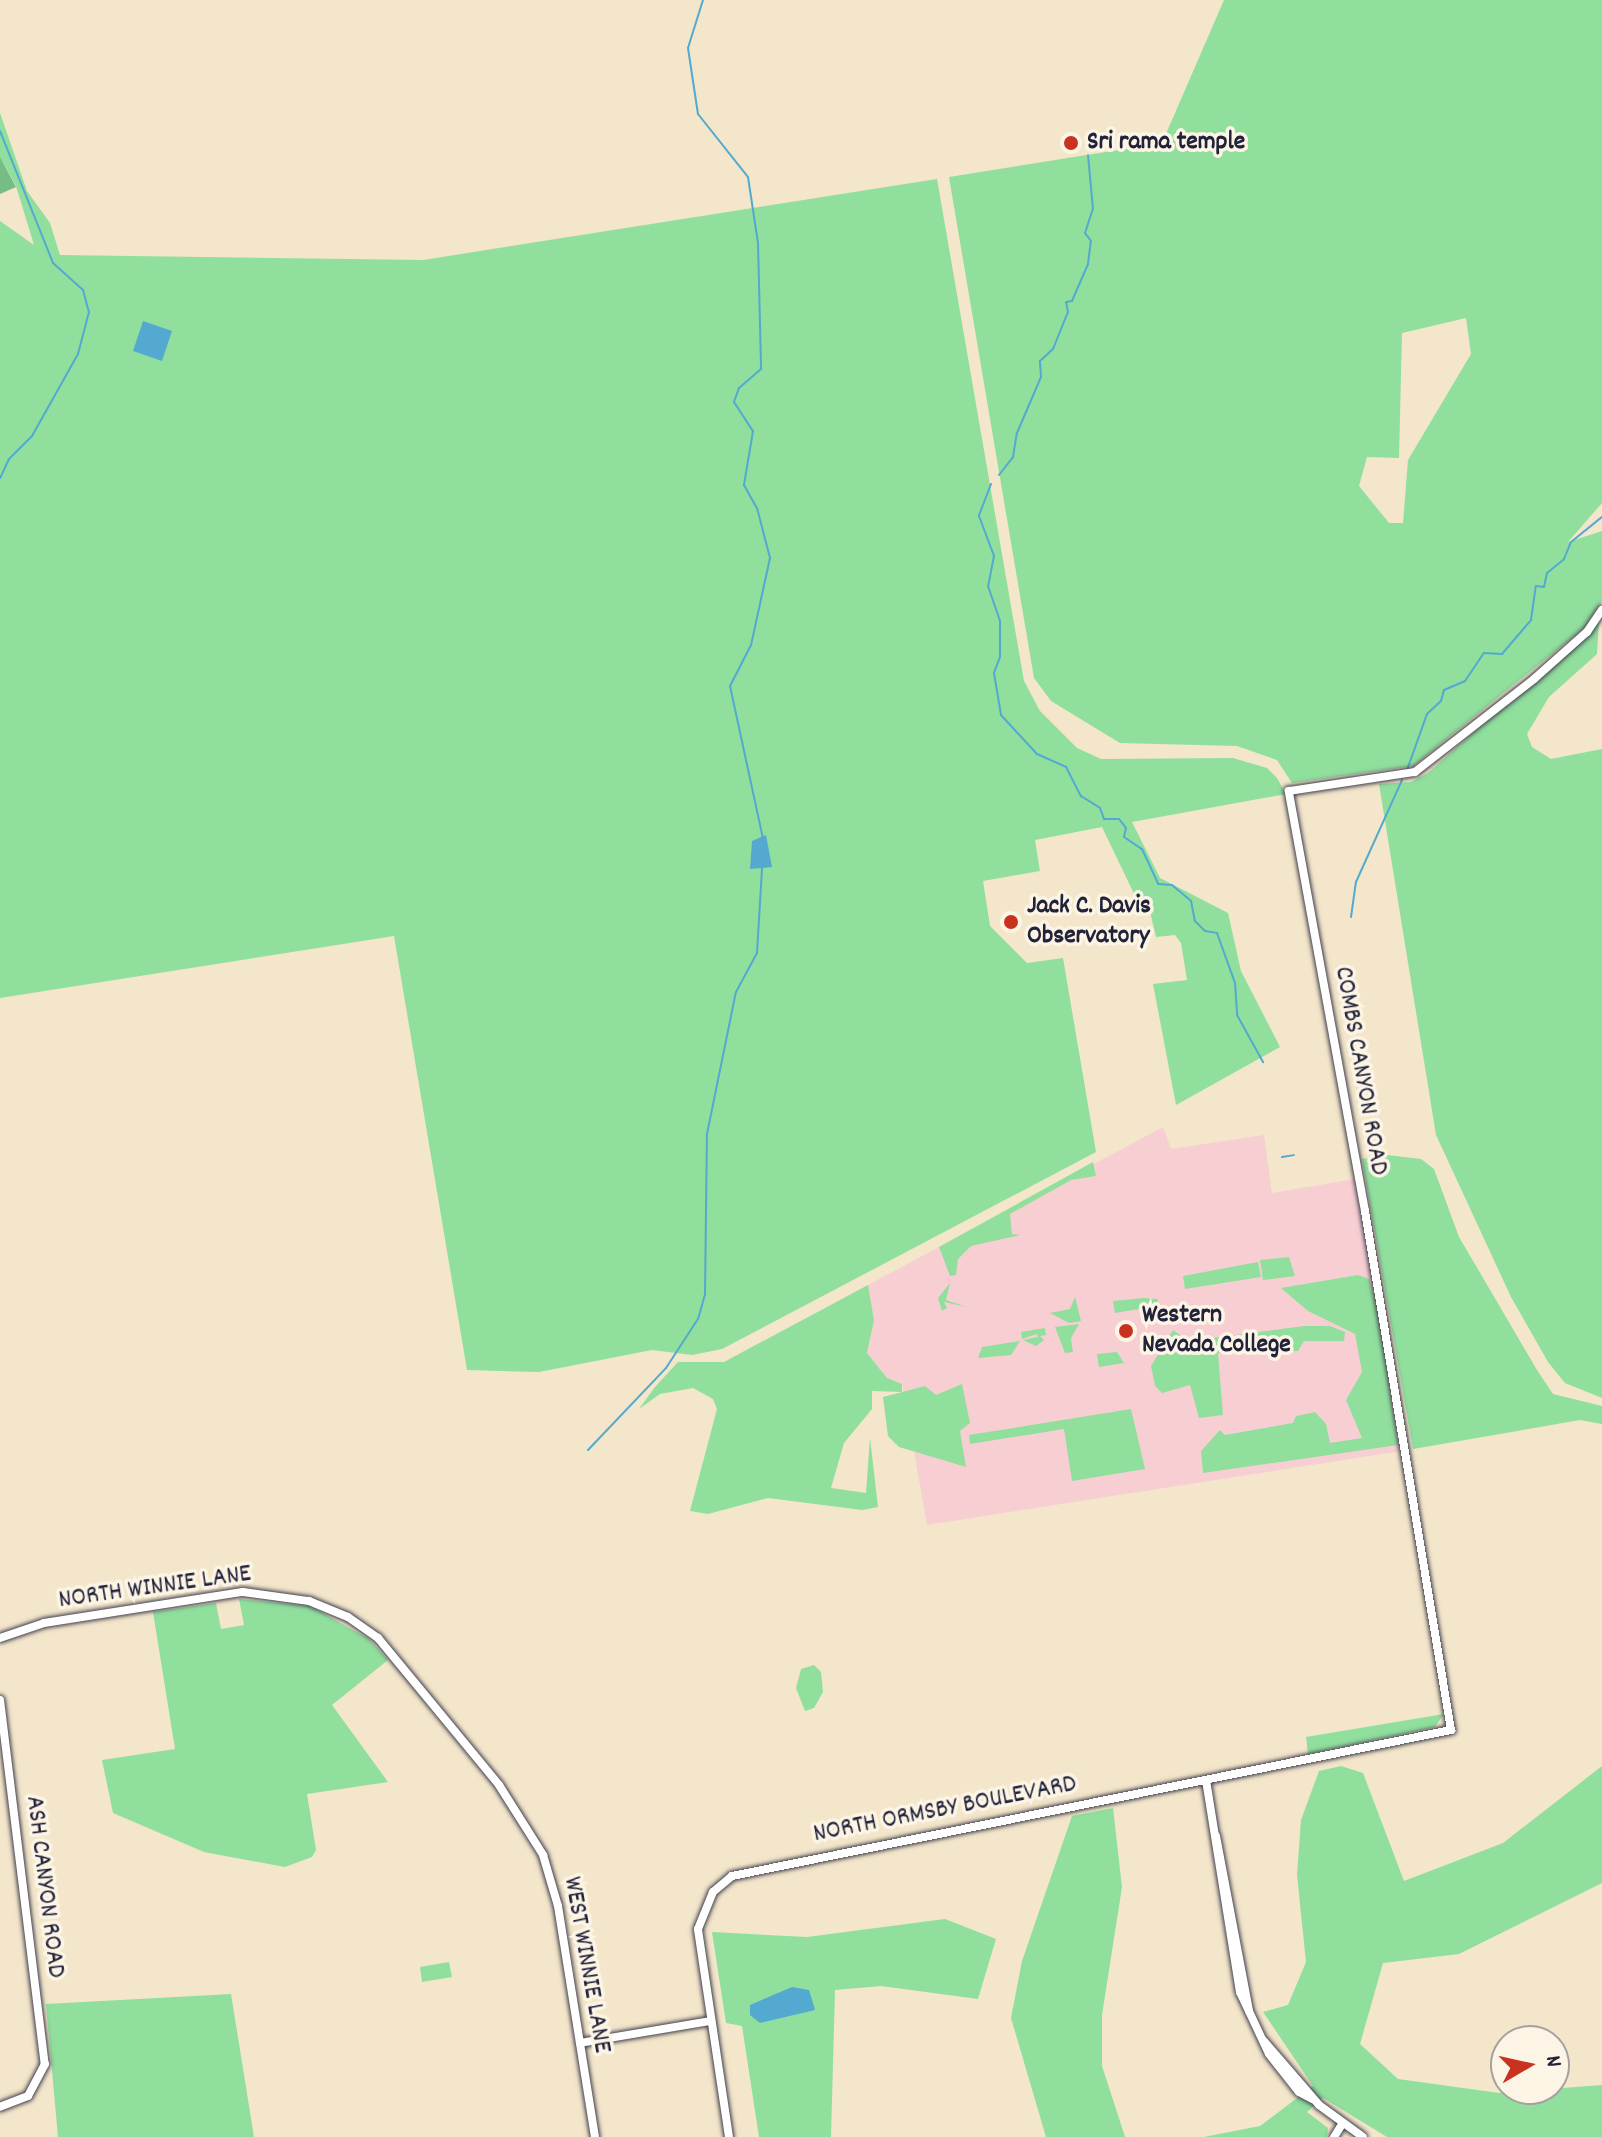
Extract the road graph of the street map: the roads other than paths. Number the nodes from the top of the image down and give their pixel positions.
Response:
1 (1602, 610) edge
2 (0, 1638) edge
3 (396, 1657) joint
4 (0, 1700) edge
5 (1451, 1730) joint
6 (1206, 1780) junction
7 (710, 2021) junction
8 (580, 2043) junction
9 (0, 2107) edge
10 (1342, 2124) junction
11 (595, 2137) edge
12 (729, 2137) edge
13 (1334, 2137) edge
14 (1363, 2137) edge

1 - 5 street, COMBS CANYON ROAD
2 - 3 street, NORTH WINNIE LANE
3 - 8 street, WEST WINNIE LANE
4 - 9 street, ASH CANYON ROAD
5 - 6 street, NORTH ORMSBY BOULEVARD
6 - 7 street, NORTH ORMSBY BOULEVARD
6 - 10 street
7 - 8 street
7 - 12 street, NORTH ORMSBY BOULEVARD
8 - 11 street, WEST WINNIE LANE
10 - 13 street
10 - 14 street

